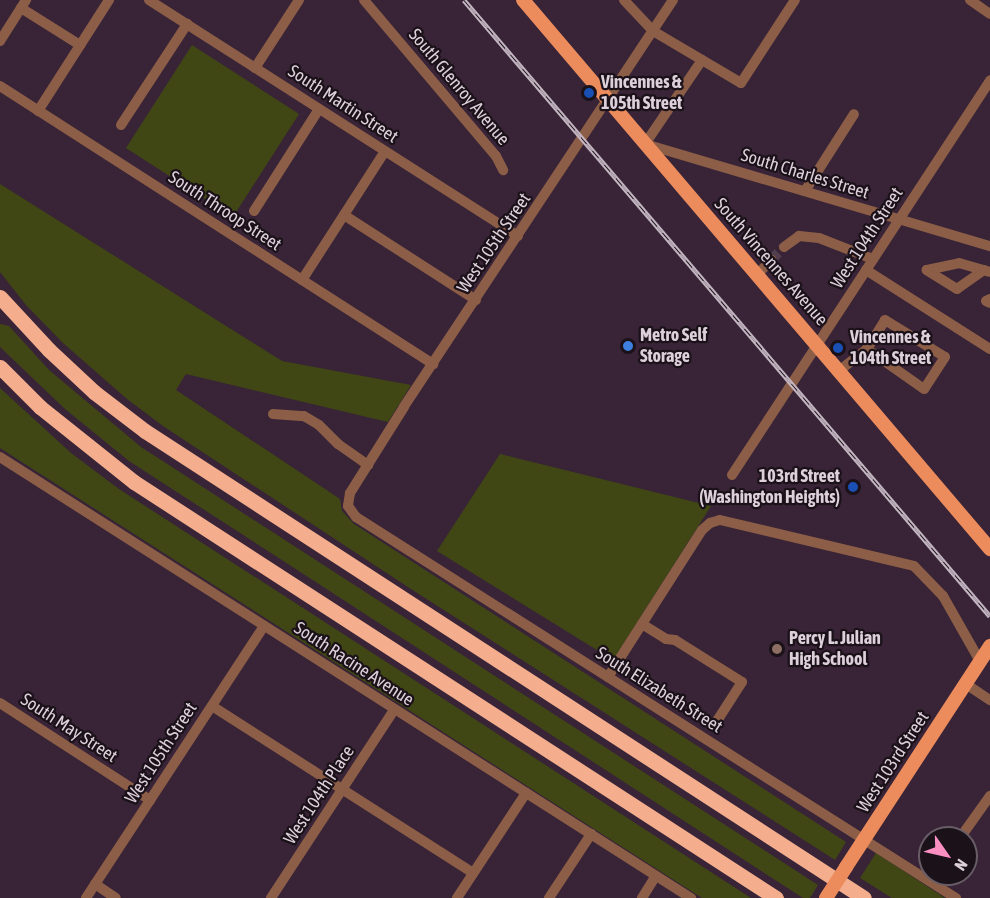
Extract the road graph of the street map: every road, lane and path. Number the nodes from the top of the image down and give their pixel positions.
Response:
1 (110, 0) edge
2 (149, 0) edge
3 (364, 0) edge
4 (523, 0) edge
5 (624, 0) edge
6 (674, 0) edge
7 (795, 0) edge
8 (970, 0) edge
9 (295, 2) edge
10 (24, 4) edge
11 (990, 14) edge
12 (187, 24) junction
13 (654, 31) junction
14 (0, 41) edge
15 (80, 45) junction
16 (702, 60) junction
17 (255, 68) junction
18 (990, 80) edge
19 (0, 86) edge
20 (608, 101) junction
21 (319, 109) junction
22 (38, 111) junction
23 (854, 114) dead end
24 (121, 125) dead end
25 (645, 144) junction
26 (386, 151) junction
27 (503, 170) dead end
28 (805, 191) junction
29 (254, 210) dead end
30 (345, 215) junction
31 (899, 219) junction
32 (518, 236) junction
33 (990, 246) edge
34 (784, 247) tunnel mouth
35 (873, 258) junction
36 (771, 260) tunnel mouth
37 (866, 270) junction
38 (757, 275) junction
39 (302, 280) junction
40 (0, 297) edge
41 (476, 300) junction
42 (818, 344) junction
43 (867, 349) junction
44 (990, 349) edge
45 (433, 364) junction
46 (0, 366) edge
47 (840, 370) junction
48 (273, 414) dead end
49 (0, 458) edge
50 (368, 465) junction
51 (732, 475) dead end
52 (348, 506) joint
53 (990, 549) edge
54 (642, 624) junction
55 (264, 626) junction
56 (990, 646) edge
57 (980, 661) junction
58 (608, 677) junction
59 (966, 684) junction
60 (990, 700) edge
61 (0, 703) edge
62 (212, 706) junction
63 (394, 710) junction
64 (715, 724) dead end
65 (342, 789) junction
66 (526, 793) junction
67 (990, 797) edge
68 (150, 800) junction
69 (969, 826) edge
70 (591, 834) junction
71 (865, 839) junction
72 (918, 869) edge
73 (474, 873) junction
74 (656, 876) junction
75 (94, 884) junction
76 (943, 886) edge
77 (86, 898) edge
78 (116, 898) edge
79 (271, 898) edge
80 (457, 898) edge
81 (549, 898) edge
82 (642, 898) edge
83 (691, 898) edge
84 (776, 898) edge
85 (826, 898) edge
86 (864, 898) edge
87 (956, 898) edge

1 - 15 street
2 - 12 street, South Martin Street
3 - 27 street, South Glenroy Avenue
4 - 20 main road, South Vincennes Avenue
5 - 13 street
6 - 13 street, West 105th Street
7 - 16 street
8 - 11 street
9 - 17 street
10 - 14 street
10 - 15 street
12 - 17 street, South Martin Street
12 - 24 street
13 - 16 street
13 - 20 street, West 105th Street
15 - 22 street
16 - 25 street
17 - 21 street, South Martin Street
18 - 31 street, West 104th Street
19 - 22 street, South Throop Street
20 - 25 main road, South Vincennes Avenue
20 - 32 street, West 105th Street
21 - 26 street, South Martin Street
21 - 29 street
22 - 39 street, South Throop Street
23 - 28 street
25 - 28 street, South Charles Street
25 - 38 main road, South Vincennes Avenue
26 - 30 street
26 - 32 street, South Martin Street
28 - 31 street, South Charles Street
30 - 39 street
30 - 41 street
31 - 33 street, South Charles Street
31 - 35 street, West 104th Street
32 - 41 street, West 105th Street
34 - 35 street
35 - 37 street, West 104th Street
36 - 38 street
37 - 42 street, West 104th Street
37 - 44 street
38 - 42 main road, South Vincennes Avenue
39 - 45 street, South Throop Street
40 - 86 highway
41 - 45 street, West 105th Street
42 - 47 main road, South Vincennes Avenue
42 - 51 street, West 104th Street
43 - 43 street
43 - 47 street
45 - 50 street, West 105th Street
46 - 84 highway
47 - 53 main road, South Vincennes Avenue
48 - 50 street
49 - 55 street, South Racine Avenue
50 - 52 street, West 105th Street
52 - 58 street, South Elizabeth Street
54 - 57 street
54 - 58 street
54 - 64 street
55 - 62 street, West 105th Street
55 - 63 street, South Racine Avenue
56 - 57 main road, West 103rd Street
57 - 59 main road, West 103rd Street
58 - 71 street, South Elizabeth Street
59 - 60 street
59 - 71 main road, West 103rd Street
61 - 68 street, South May Street
62 - 65 street
62 - 68 street, West 105th Street
63 - 65 street, West 104th Place
63 - 66 street, South Racine Avenue
65 - 73 street
65 - 79 street, West 104th Place
66 - 70 street, South Racine Avenue
66 - 73 street
67 - 69 street
68 - 75 street, West 105th Street
70 - 74 street, South Racine Avenue
70 - 81 street
71 - 72 street, South Elizabeth Street
71 - 85 main road, West 103rd Street, bridge
73 - 80 street
74 - 82 street
74 - 83 street, South Racine Avenue
75 - 77 street, West 105th Street
75 - 78 street
76 - 87 street, South Elizabeth Street

